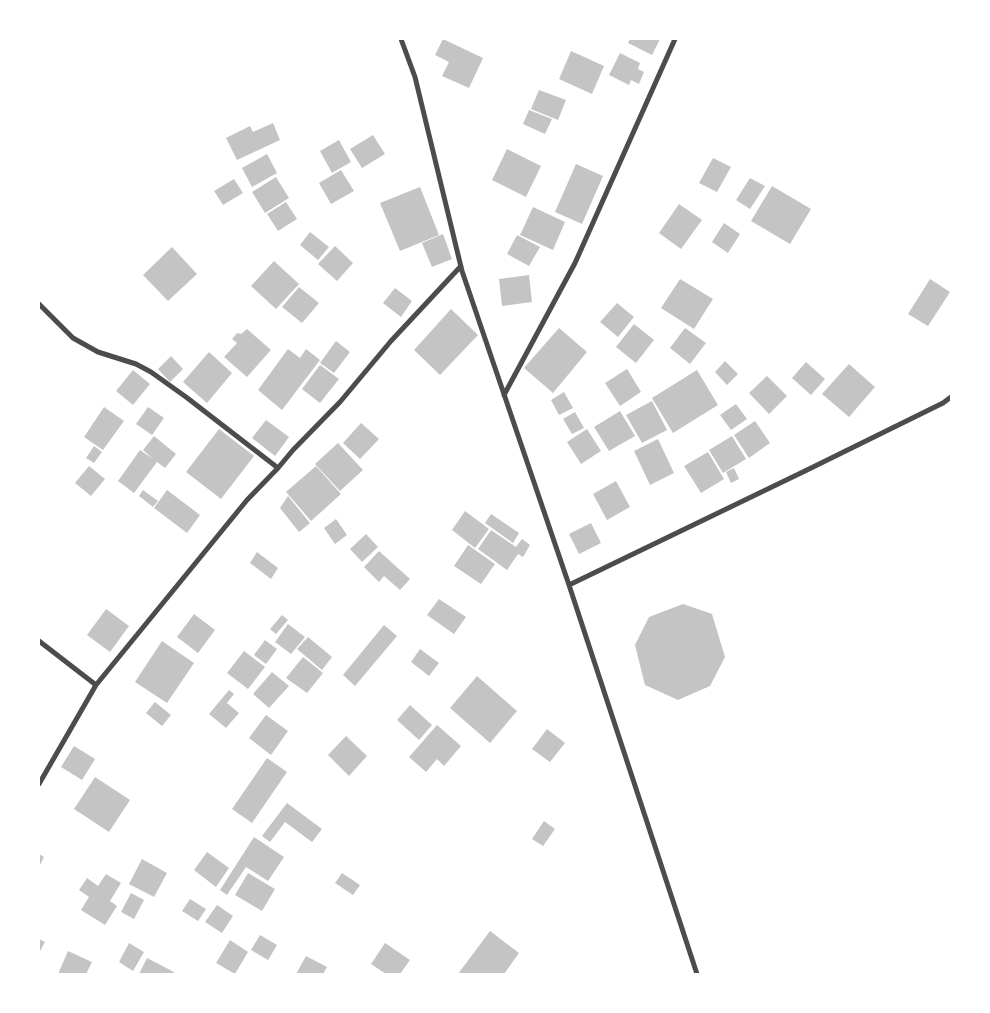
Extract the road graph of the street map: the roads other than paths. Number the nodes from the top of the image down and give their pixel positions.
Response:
1 (401, 39) edge
2 (676, 39) edge
3 (461, 266) junction
4 (39, 304) edge
5 (504, 395) junction
6 (951, 397) edge
7 (278, 468) junction
8 (569, 585) junction
9 (39, 641) edge
10 (96, 685) junction
11 (39, 784) edge
12 (697, 974) edge

1 - 3 street
2 - 5 street
3 - 5 street
3 - 7 street
4 - 7 street
5 - 8 street
6 - 8 street
7 - 10 street
8 - 12 street
9 - 10 street
10 - 11 street

